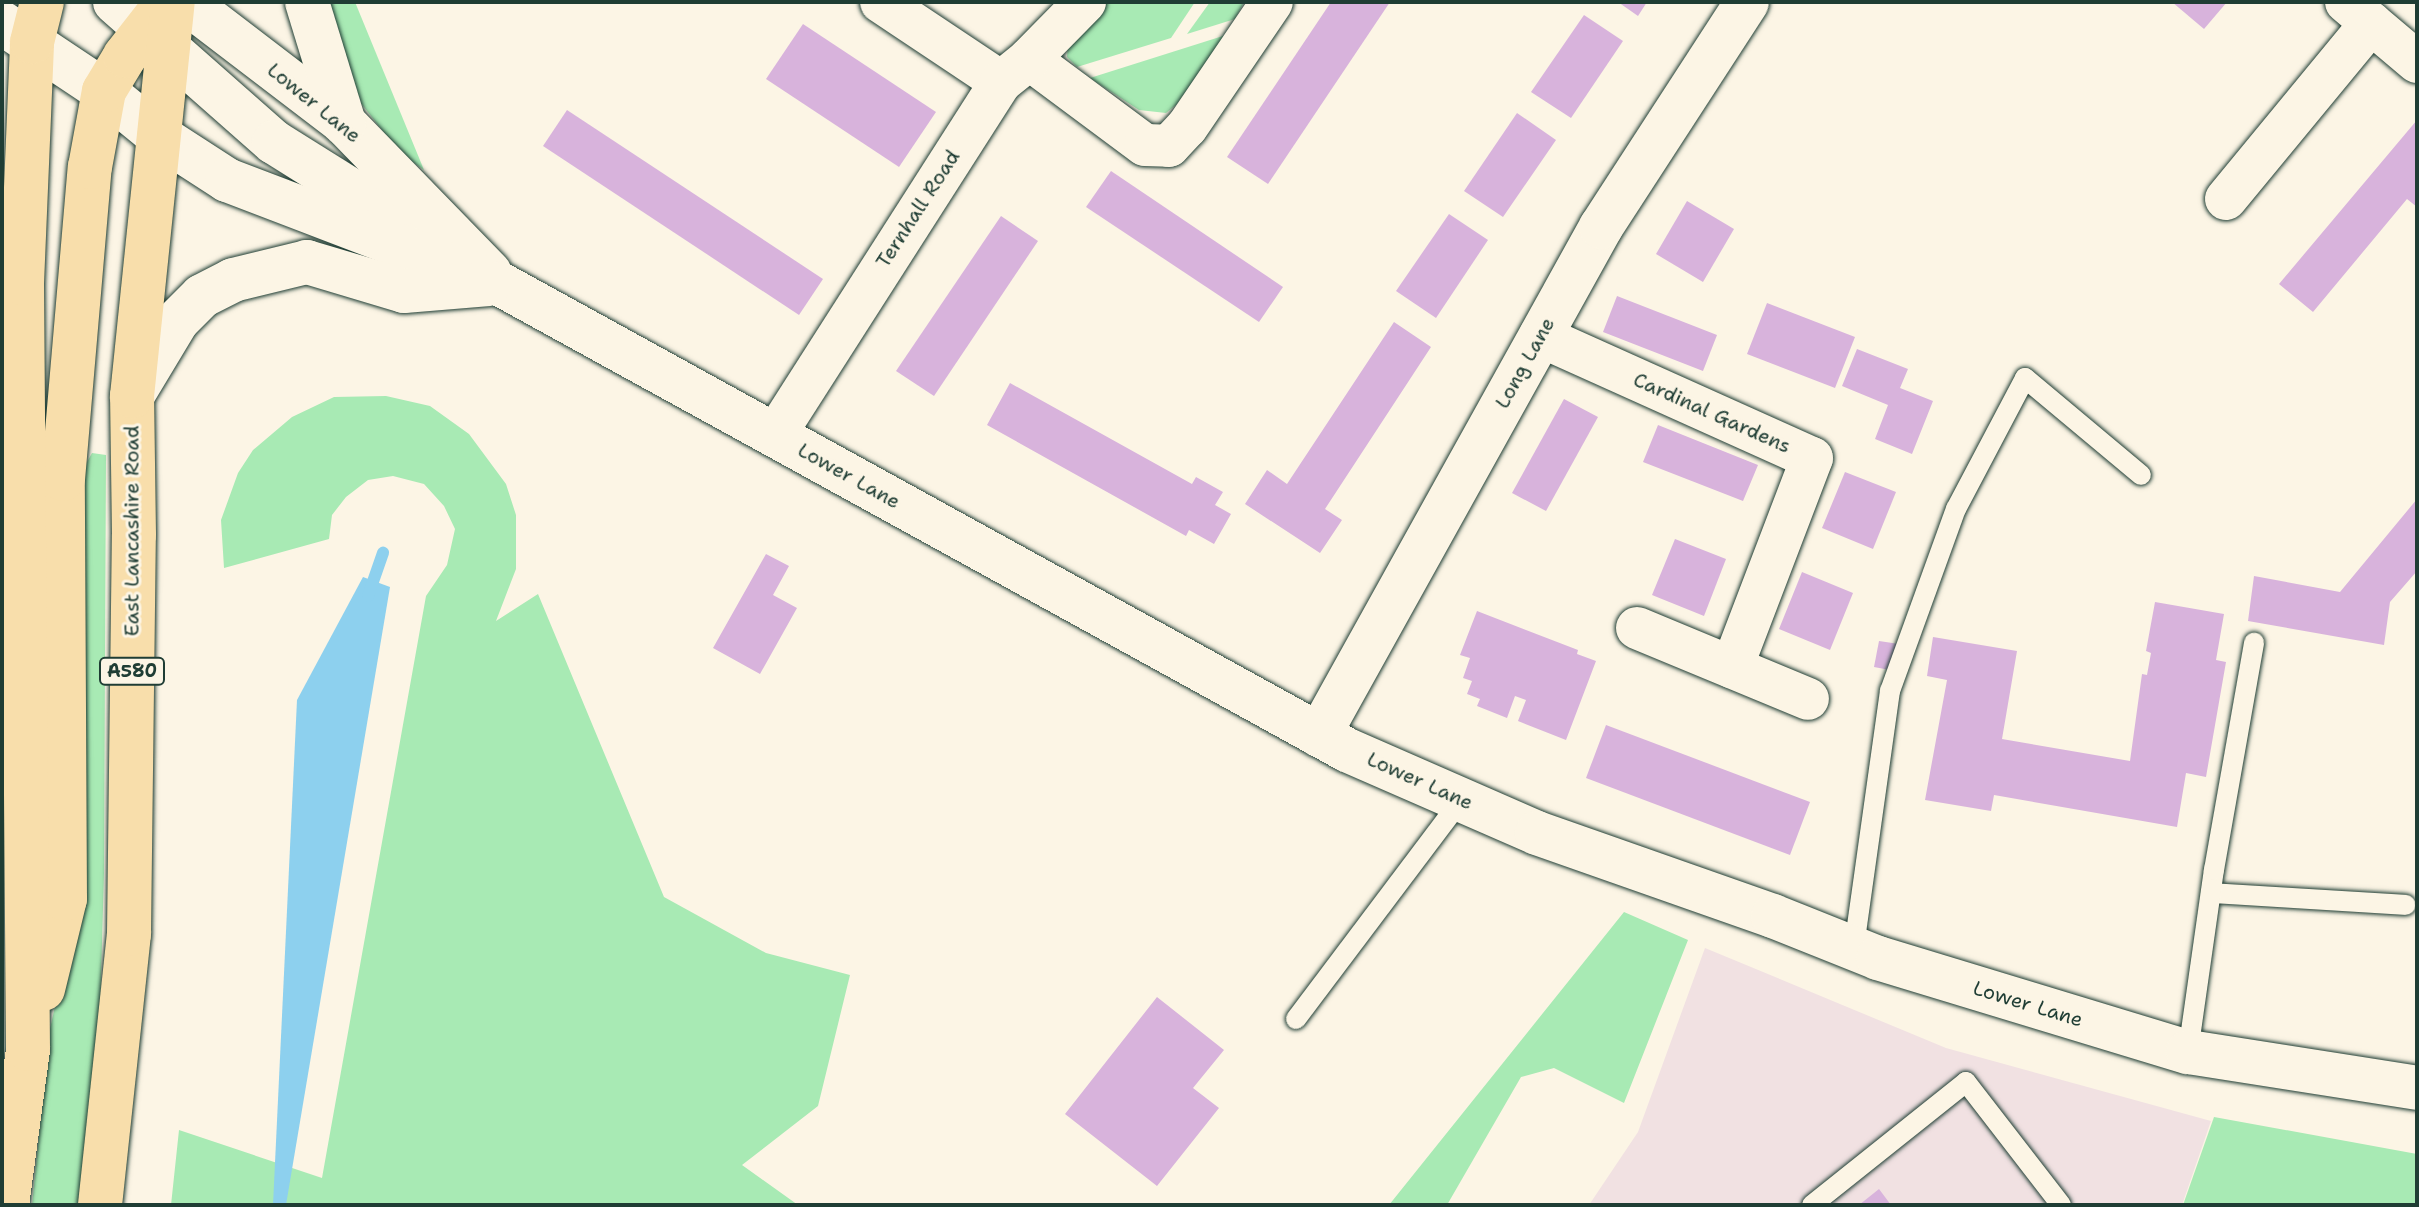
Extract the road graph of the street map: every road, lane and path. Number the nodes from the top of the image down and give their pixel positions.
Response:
1 (71, 2) edge
2 (85, 2) edge
3 (186, 2) edge
4 (307, 2) edge
5 (881, 2) edge
6 (1085, 2) edge
7 (1272, 2) edge
8 (1747, 2) edge
9 (2358, 12) edge
10 (25, 22) edge
11 (142, 34) edge
12 (2417, 62) edge
13 (1015, 70) junction
14 (344, 123) junction
15 (159, 136) junction
16 (2226, 199) dead end
17 (2, 234) edge
18 (22, 283) junction
19 (500, 284) junction
20 (1540, 336) junction
21 (132, 396) junction
22 (775, 435) junction
23 (2141, 475) dead end
24 (1637, 628) dead end
25 (2254, 642) dead end
26 (1732, 667) junction
27 (1808, 699) dead end
28 (1319, 735) junction
29 (1461, 800) junction
30 (2211, 893) junction
31 (2406, 905) dead end
32 (1854, 947) junction
33 (1296, 1019) dead end
34 (28, 1049) junction
35 (2188, 1052) junction
36 (2417, 1088) edge
37 (7, 1205) edge
38 (100, 1205) edge
39 (1812, 1205) edge
40 (2061, 1205) edge

1 - 10 highway
2 - 11 street
3 - 14 street, Lower Lane
4 - 14 street
5 - 13 street
6 - 13 street, Ternhall Road
7 - 13 street
8 - 20 street, Long Lane
9 - 12 street
9 - 16 street
10 - 11 street
10 - 18 highway
11 - 15 highway, East Lancashire Road / A580
11 - 15 street, Lower Lane
11 - 19 street
11 - 34 highway
13 - 22 street, Ternhall Road
14 - 19 street, Lower Lane
15 - 19 street, Lower Lane
15 - 21 highway, East Lancashire Road / A580
17 - 18 street
18 - 34 highway
19 - 21 street
19 - 22 street, Lower Lane
20 - 26 street, Cardinal Gardens
20 - 28 street, Long Lane
21 - 38 highway, East Lancashire Road / A580
22 - 28 street, Lower Lane
23 - 32 lane
24 - 26 street
25 - 30 lane
26 - 27 street
28 - 29 street, Lower Lane
29 - 32 street, Lower Lane
29 - 33 lane
30 - 31 lane
30 - 35 lane
32 - 35 street, Lower Lane
34 - 37 highway
35 - 36 street, Lower Lane
39 - 40 lane

